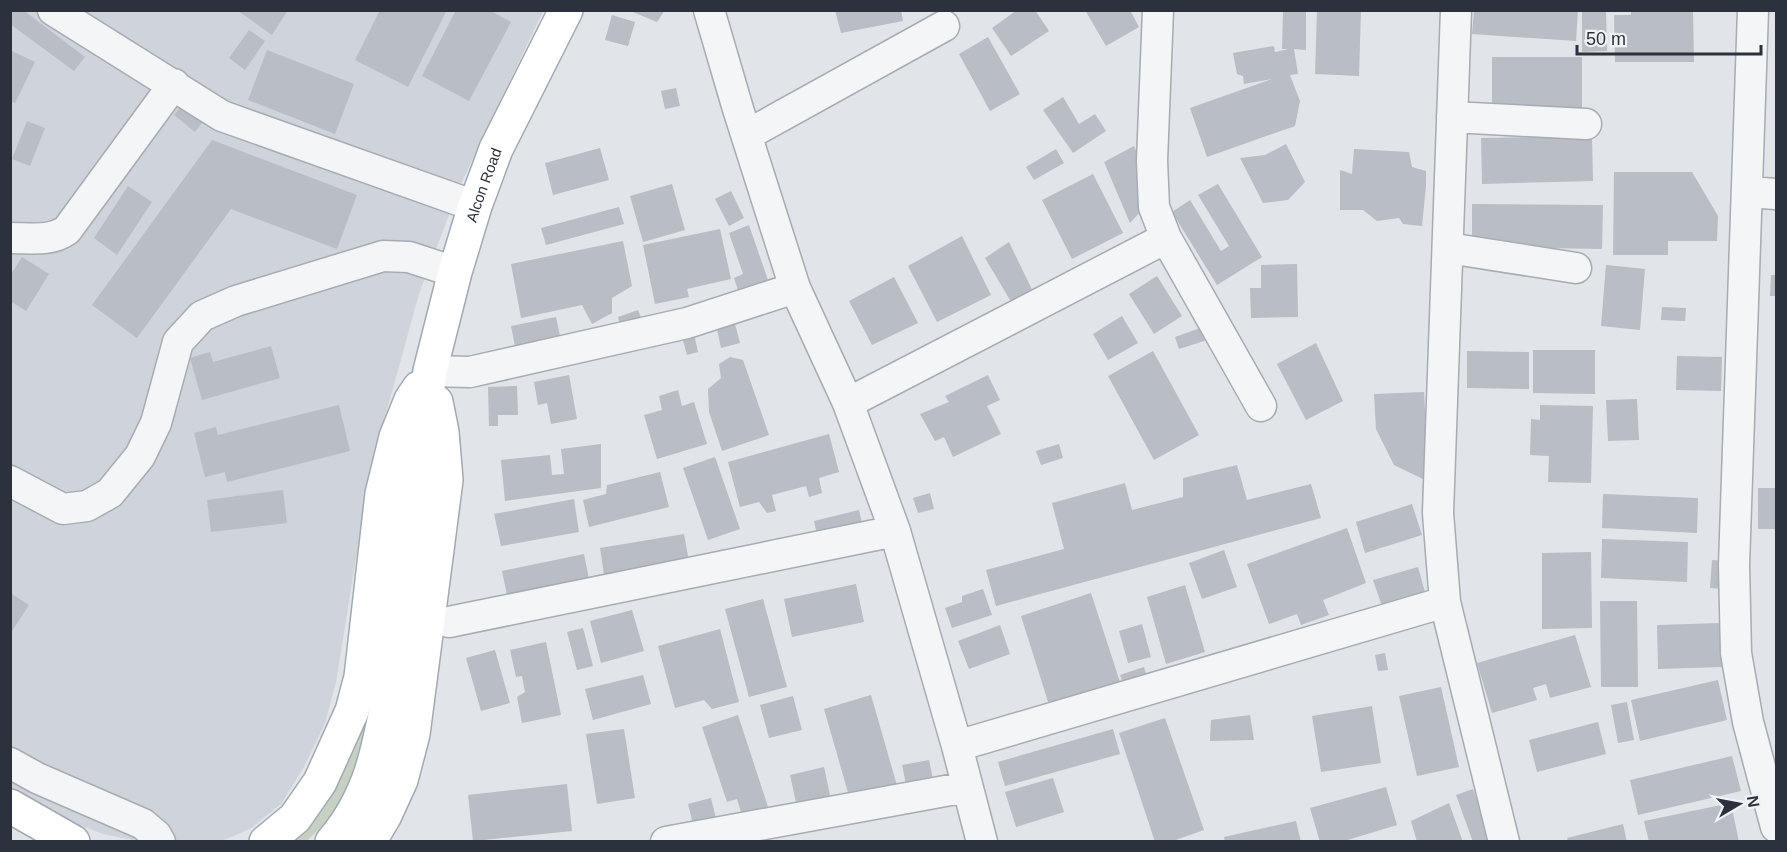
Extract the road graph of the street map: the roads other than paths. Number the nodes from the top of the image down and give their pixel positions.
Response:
1 (53, 10) edge
2 (566, 10) edge
3 (710, 10) edge
4 (1158, 10) edge
5 (1456, 10) edge
6 (1753, 10) edge
7 (944, 26) dead end
8 (174, 84) junction
9 (1452, 117) junction
10 (1586, 124) dead end
11 (747, 135) junction
12 (1762, 193) edge
13 (475, 206) junction
14 (10, 238) edge
15 (1166, 238) junction
16 (1448, 248) junction
17 (1576, 268) dead end
18 (455, 272) junction
19 (795, 288) junction
20 (430, 371) junction
21 (848, 404) junction
22 (1262, 406) dead end
23 (10, 481) edge
24 (895, 531) junction
25 (1445, 602) junction
26 (448, 622) dead end
27 (957, 746) junction
28 (10, 763) edge
29 (967, 787) junction
30 (10, 806) edge
31 (1776, 827) edge
32 (707, 838) edge
33 (73, 842) edge
34 (160, 842) edge
35 (266, 842) edge
36 (332, 842) edge
37 (369, 842) edge
38 (666, 842) edge
39 (982, 842) edge
40 (1504, 842) edge

1 - 8 street
2 - 13 main road, Alcon Road
3 - 11 street
4 - 15 street
5 - 9 street
6 - 12 street
7 - 11 street
8 - 13 street
8 - 14 street
9 - 10 street
9 - 16 street
11 - 19 street
12 - 31 street
13 - 18 main road, Alcon Road
15 - 21 street
15 - 22 street
16 - 17 street
16 - 25 street
18 - 20 main road, Alcon Road
18 - 23 street
19 - 20 street
19 - 21 street
20 - 35 main road
20 - 36 main road
20 - 37 main road
21 - 24 street
24 - 26 street
24 - 27 street
25 - 27 street
25 - 40 street
27 - 29 street
28 - 34 street
29 - 32 street
29 - 39 street
30 - 33 main road
32 - 38 street

